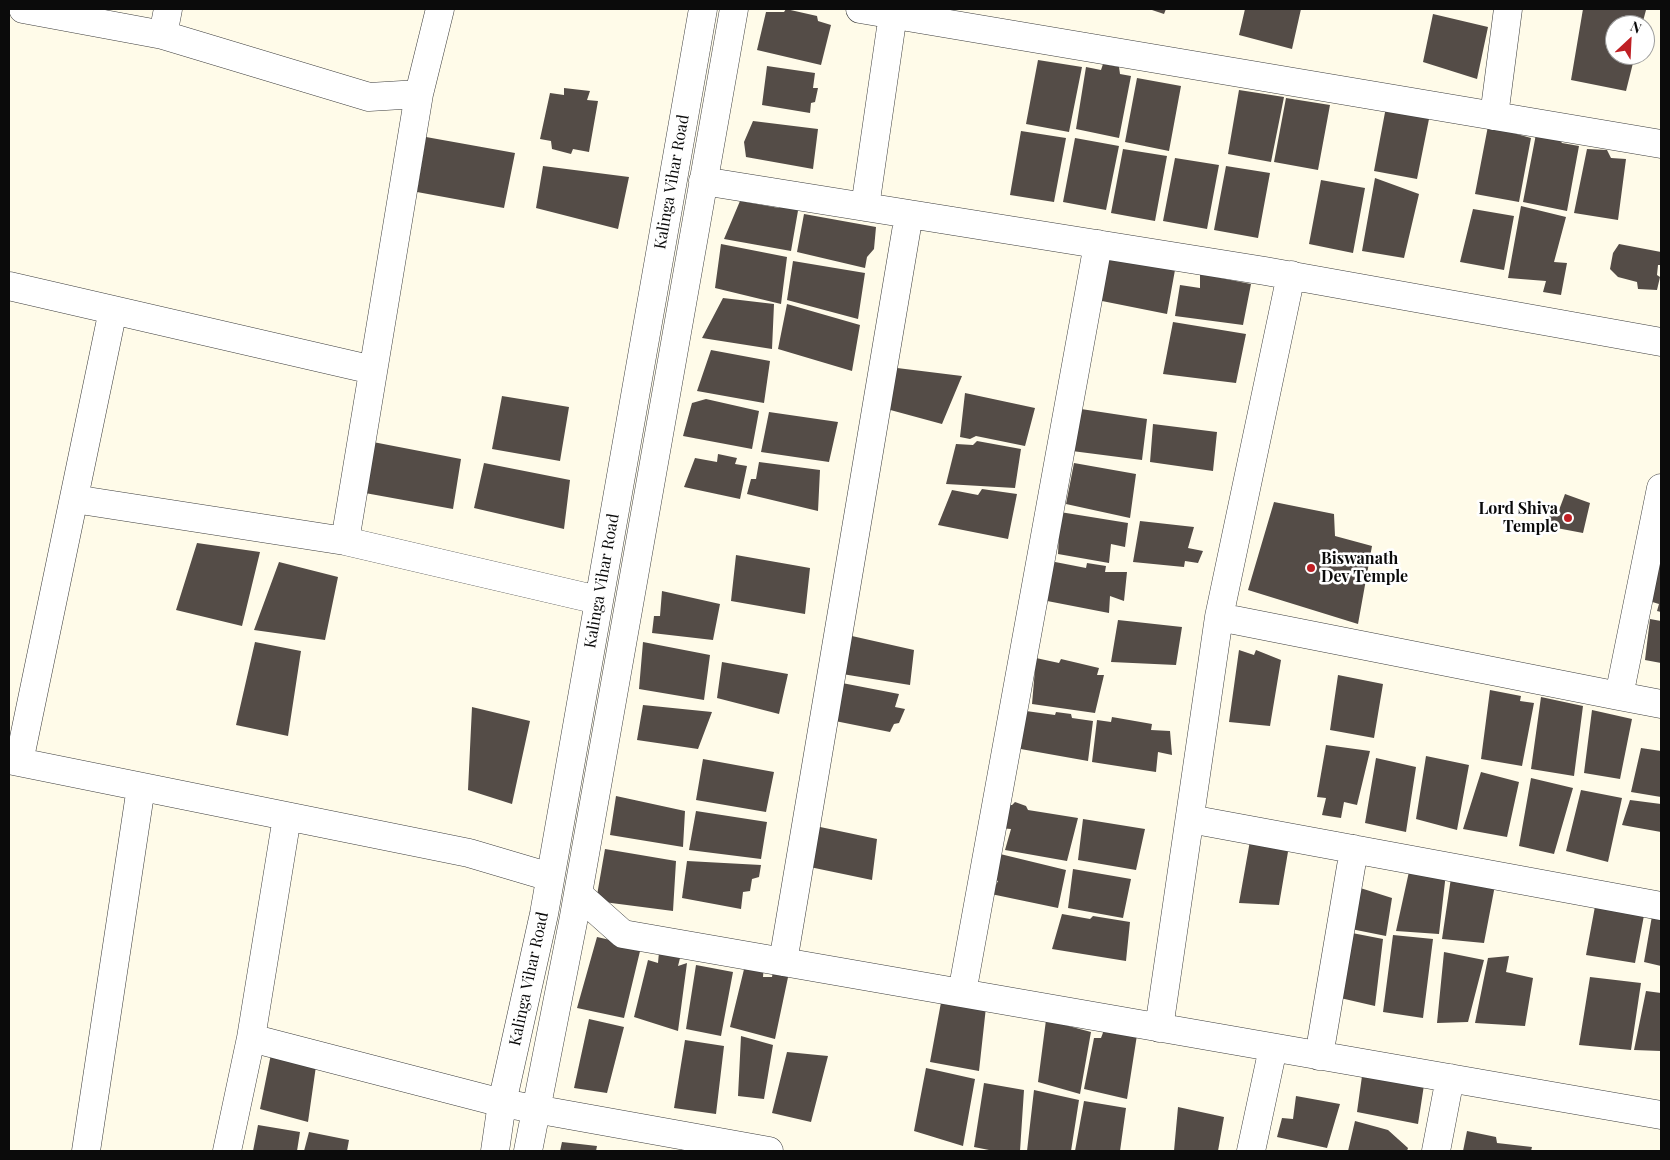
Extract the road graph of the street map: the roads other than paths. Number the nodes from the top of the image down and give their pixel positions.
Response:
1 (23, 9) edge
2 (168, 9) edge
3 (440, 9) edge
4 (704, 9) edge
5 (734, 9) edge
6 (860, 9) edge
7 (1508, 9) edge
8 (893, 14) junction
9 (163, 35) junction
10 (420, 94) junction
11 (1494, 116) junction
12 (1661, 144) edge
13 (703, 181) junction
14 (865, 207) junction
15 (909, 214) junction
16 (1098, 244) junction
17 (1291, 275) junction
18 (9, 286) edge
19 (113, 310) junction
20 (1661, 342) edge
21 (373, 370) junction
22 (1661, 488) edge
23 (74, 499) junction
24 (345, 541) junction
25 (598, 600) junction
26 (1219, 617) junction
27 (1619, 696) junction
28 (1661, 704) edge
29 (14, 761) edge
30 (140, 787) junction
31 (288, 817) junction
32 (1190, 819) junction
33 (1354, 849) junction
34 (583, 860) junction
35 (552, 866) junction
36 (578, 894) junction
37 (1661, 906) edge
38 (544, 914) junction
39 (572, 923) junction
40 (783, 962) junction
41 (962, 993) junction
42 (1159, 1028) junction
43 (251, 1038) junction
44 (1273, 1048) junction
45 (1320, 1056) junction
46 (1450, 1078) junction
47 (502, 1103) junction
48 (536, 1109) junction
49 (1661, 1115) edge
50 (86, 1151) edge
51 (227, 1151) edge
52 (495, 1151) edge
53 (528, 1151) edge
54 (769, 1151) edge
55 (1251, 1151) edge
56 (1436, 1151) edge

1 - 9 street
2 - 9 street
3 - 10 street
4 - 25 street, Kalinga Vihar Road
5 - 13 street, Kalinga Vihar Road
6 - 8 street
7 - 11 street
8 - 11 street
8 - 14 street
9 - 10 street
10 - 21 street
11 - 12 street
13 - 14 street
13 - 34 street, Kalinga Vihar Road
14 - 15 street
15 - 16 street
15 - 40 street
16 - 17 street
16 - 41 street
17 - 20 street
17 - 26 street
18 - 19 street
19 - 21 street
19 - 23 street
21 - 24 street
22 - 27 street
23 - 24 street
23 - 29 street
24 - 25 street
25 - 35 street, Kalinga Vihar Road
26 - 27 street
26 - 32 street
27 - 28 street
29 - 30 street
30 - 31 street
30 - 50 street
31 - 35 street
31 - 43 street
32 - 33 street
32 - 42 street
33 - 37 street
33 - 45 street
34 - 35 street
34 - 36 street, Kalinga Vihar Road
35 - 38 street, Kalinga Vihar Road
36 - 39 street, Kalinga Vihar Road
36 - 40 street
38 - 39 street
38 - 47 street, Kalinga Vihar Road
39 - 48 street, Kalinga Vihar Road
40 - 41 street
41 - 42 street
42 - 44 street
43 - 47 street
43 - 51 street
44 - 45 street
44 - 55 street
45 - 46 street
46 - 49 street
46 - 56 street
47 - 48 street
47 - 52 street, Kalinga Vihar Road
48 - 53 street, Kalinga Vihar Road
48 - 54 street

